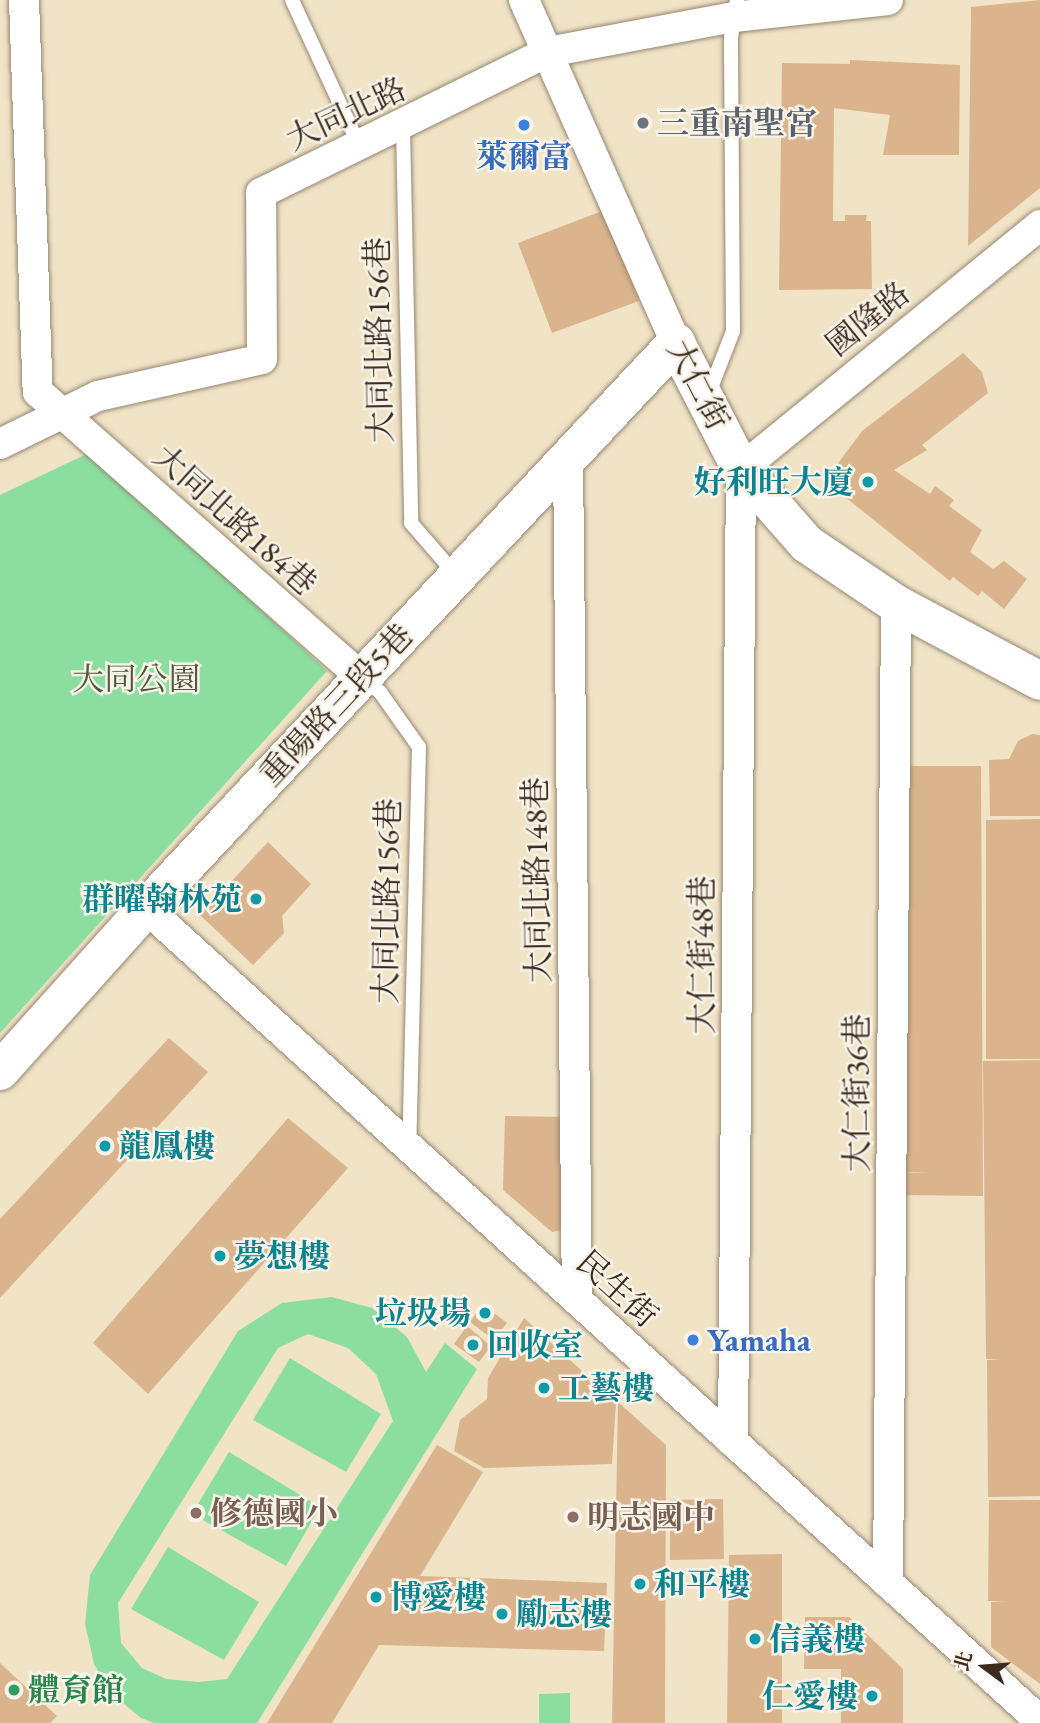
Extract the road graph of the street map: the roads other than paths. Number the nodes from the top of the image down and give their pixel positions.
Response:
1 (24, 0) edge
2 (292, 0) edge
3 (524, 0) edge
4 (887, 0) edge
5 (735, 9) edge
6 (548, 52) junction
7 (403, 127) junction
8 (360, 147) junction
9 (1040, 225) edge
10 (676, 343) junction
11 (706, 401) junction
12 (63, 413) junction
13 (6, 445) edge
14 (568, 458) junction
15 (741, 469) junction
16 (457, 576) junction
17 (896, 604) junction
18 (362, 678) junction
19 (1040, 681) edge
20 (146, 908) junction
21 (0, 1071) edge
22 (409, 1147) junction
23 (577, 1300) junction
24 (733, 1442) junction
25 (888, 1583) junction
26 (1040, 1721) edge

1 - 12 street, 大同北路184巷
2 - 8 lane
3 - 6 street, 大仁街
4 - 5 street, 大同北路
5 - 6 street, 大同北路
5 - 11 lane
6 - 7 street, 大同北路
6 - 10 street, 大仁街
7 - 8 street, 大同北路
7 - 16 lane, 大同北路156巷
8 - 12 street, 大同北路
9 - 15 street, 國隆路
10 - 11 street, 大仁街
10 - 14 street, 重陽路三段5巷
11 - 15 street, 大仁街
12 - 13 street, 大同北路
12 - 18 street, 大同北路184巷
14 - 16 street, 重陽路三段5巷
14 - 23 street, 大同北路148巷
15 - 17 street, 大仁街
15 - 24 street, 大仁街48巷
16 - 18 street, 重陽路三段5巷
17 - 19 street, 大仁街
17 - 25 street, 大仁街36巷
18 - 20 street, 重陽路三段5巷
18 - 22 lane, 大同北路156巷
20 - 21 street, 重陽路三段5巷
20 - 22 street, 民生街
22 - 23 street, 民生街
23 - 24 street, 民生街
24 - 25 street, 民生街
25 - 26 street, 民生街

